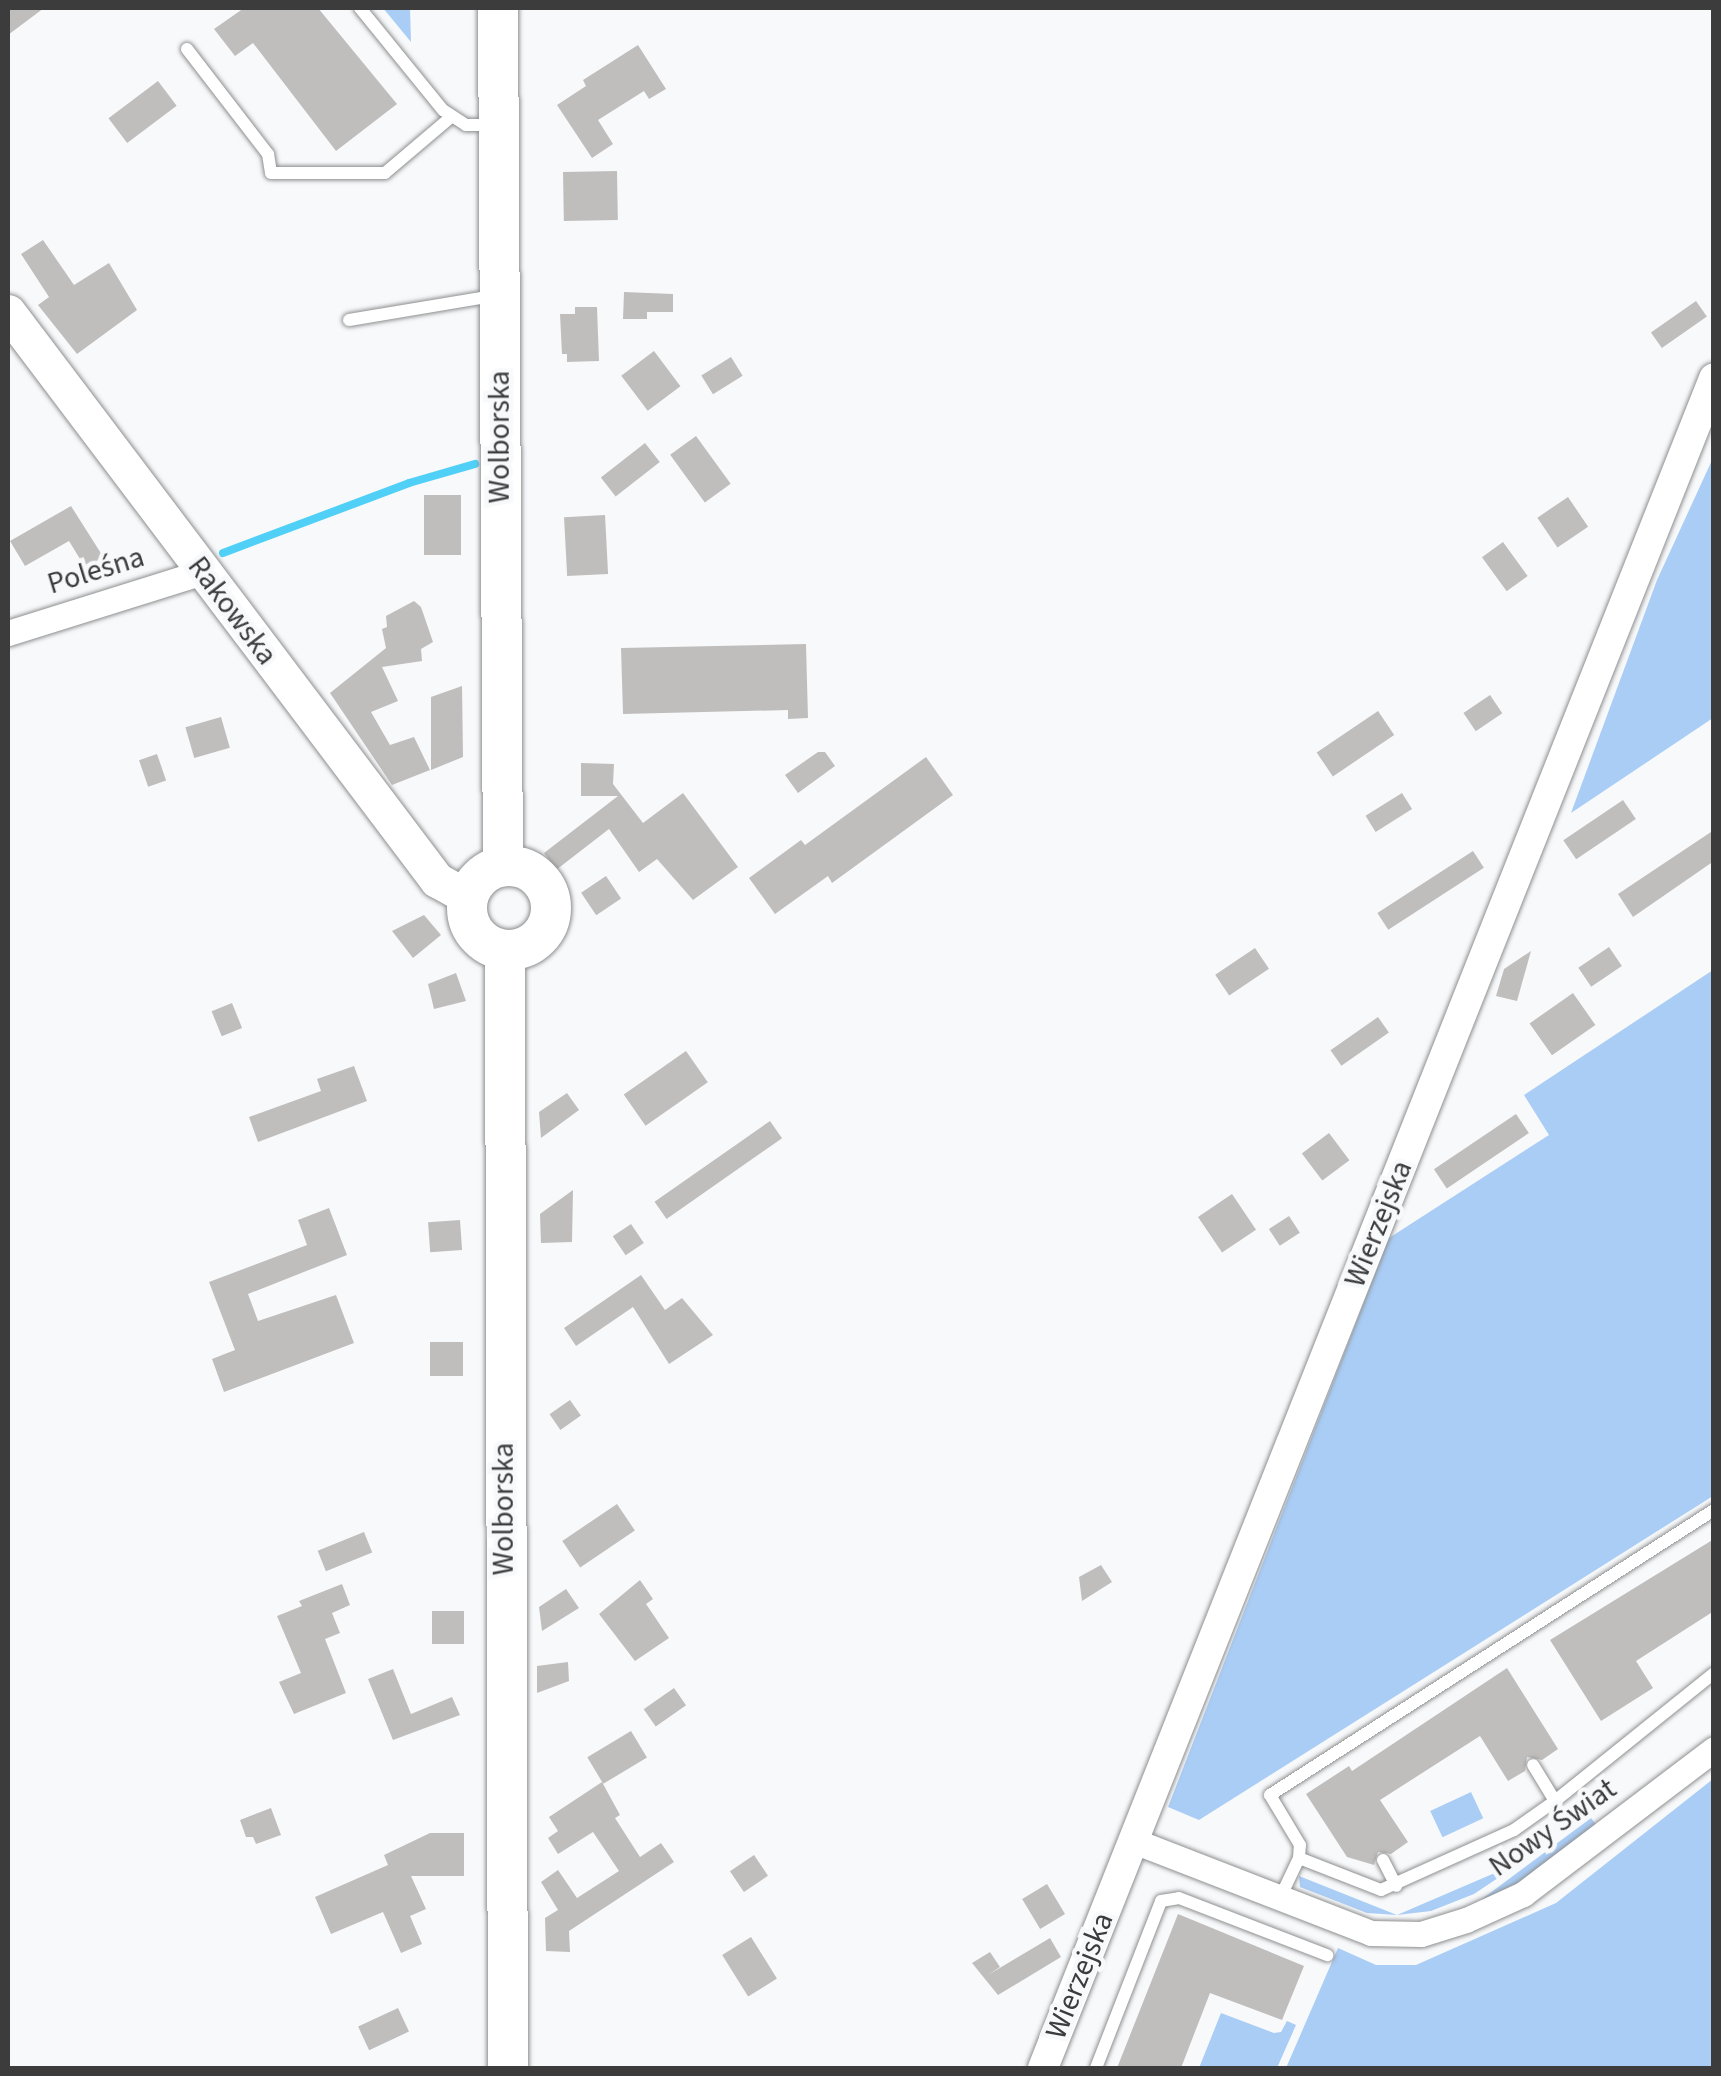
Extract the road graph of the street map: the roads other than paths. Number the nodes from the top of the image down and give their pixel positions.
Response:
1 (360, 8) edge
2 (498, 8) edge
3 (187, 50) dead end
4 (451, 117) junction
5 (500, 125) junction
6 (500, 294) junction
7 (8, 312) edge
8 (349, 320) dead end
9 (1714, 378) edge
10 (203, 572) junction
11 (8, 633) edge
12 (503, 866) junction
13 (468, 897) junction
14 (505, 950) junction
15 (1714, 1510) edge
16 (1714, 1673) edge
17 (1714, 1749) edge
18 (1534, 1765) dead end
19 (1555, 1801) junction
20 (1134, 1841) junction
21 (1299, 1858) junction
22 (1383, 1860) dead end
23 (1396, 1886) junction
24 (1280, 1898) junction
25 (1327, 1955) dead end
26 (508, 2068) edge
27 (1043, 2068) edge
28 (1096, 2068) edge

1 - 4 lane
2 - 5 main road, Wolborska
3 - 4 lane
4 - 5 lane
5 - 6 main road, Wolborska
6 - 8 lane
6 - 12 main road, Wolborska
7 - 10 main road, Rakowska
9 - 20 street, Wierzejska
10 - 11 street, Poleśna
10 - 13 main road, Rakowska
12 - 13 main road
12 - 14 main road
13 - 14 main road
14 - 26 main road, Wolborska
15 - 21 lane
16 - 19 lane
17 - 24 street, Nowy Świat
18 - 19 lane
19 - 23 lane
20 - 24 street, Nowy Świat
20 - 27 street, Wierzejska
21 - 23 lane
21 - 24 lane
22 - 23 lane
25 - 28 lane

